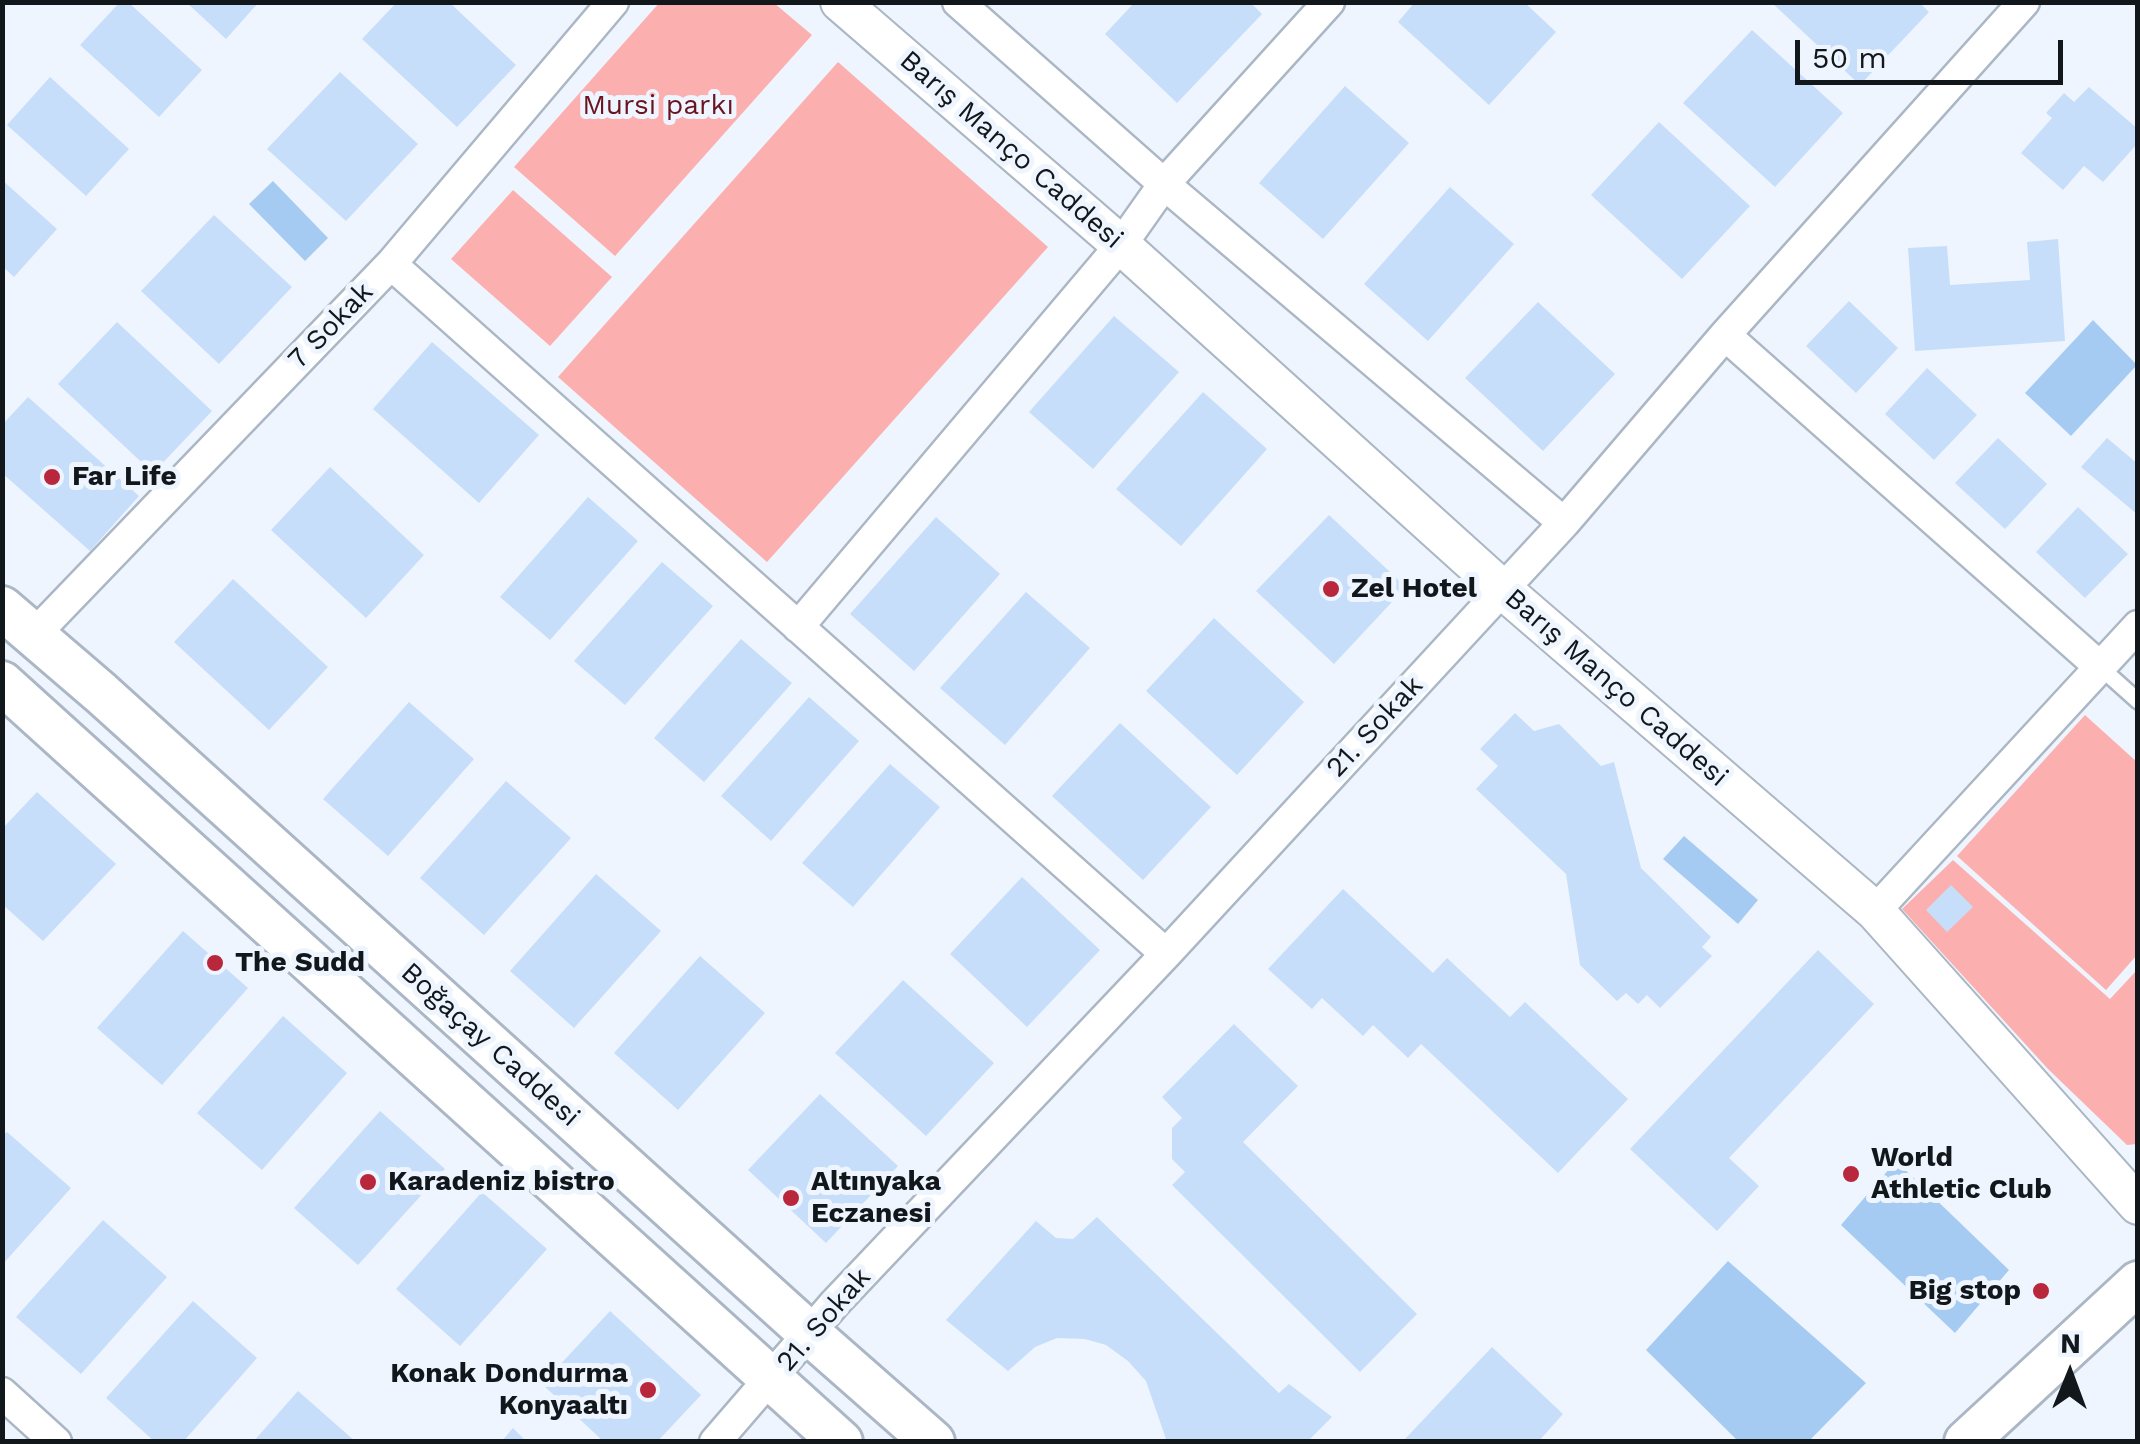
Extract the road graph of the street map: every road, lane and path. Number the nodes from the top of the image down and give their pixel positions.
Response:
1 (613, 2) edge
2 (840, 2) edge
3 (958, 2) edge
4 (1329, 2) edge
5 (2024, 2) edge
6 (1164, 184) junction
7 (1121, 245) junction
8 (391, 264) junction
9 (1725, 335) junction
10 (1564, 524) junction
11 (1502, 588) junction
12 (18, 622) edge
13 (2138, 626) edge
14 (798, 627) junction
15 (2100, 667) junction
16 (8, 697) edge
17 (2138, 702) edge
18 (1874, 911) junction
19 (1166, 954) junction
20 (2138, 1205) edge
21 (2138, 1284) edge
22 (809, 1333) junction
23 (773, 1378) junction
24 (2, 1394) edge
25 (48, 1439) edge
26 (715, 1442) edge
27 (841, 1442) edge
28 (933, 1442) edge
29 (1966, 1442) edge

1 - 8 street, 7 Sokak
2 - 7 street, Barış Manço Caddesi
3 - 6 street
4 - 6 street
5 - 9 street, 21. Sokak
6 - 7 street
6 - 10 street
7 - 11 street, Barış Manço Caddesi
7 - 14 street
8 - 12 street, 7 Sokak
8 - 14 street
9 - 10 street, 21. Sokak
9 - 15 street
10 - 11 street, 21. Sokak
11 - 18 street, Barış Manço Caddesi
11 - 19 street, 21. Sokak
12 - 22 main road, Boğaçay Caddesi
13 - 15 street
14 - 19 street
15 - 17 lane
15 - 18 street
16 - 23 main road
18 - 20 street, Barış Manço Caddesi
19 - 22 street, 21. Sokak
21 - 29 main road
22 - 23 street, 21. Sokak
22 - 28 main road, Boğaçay Caddesi
23 - 26 street, 21. Sokak
23 - 27 main road
24 - 25 street

